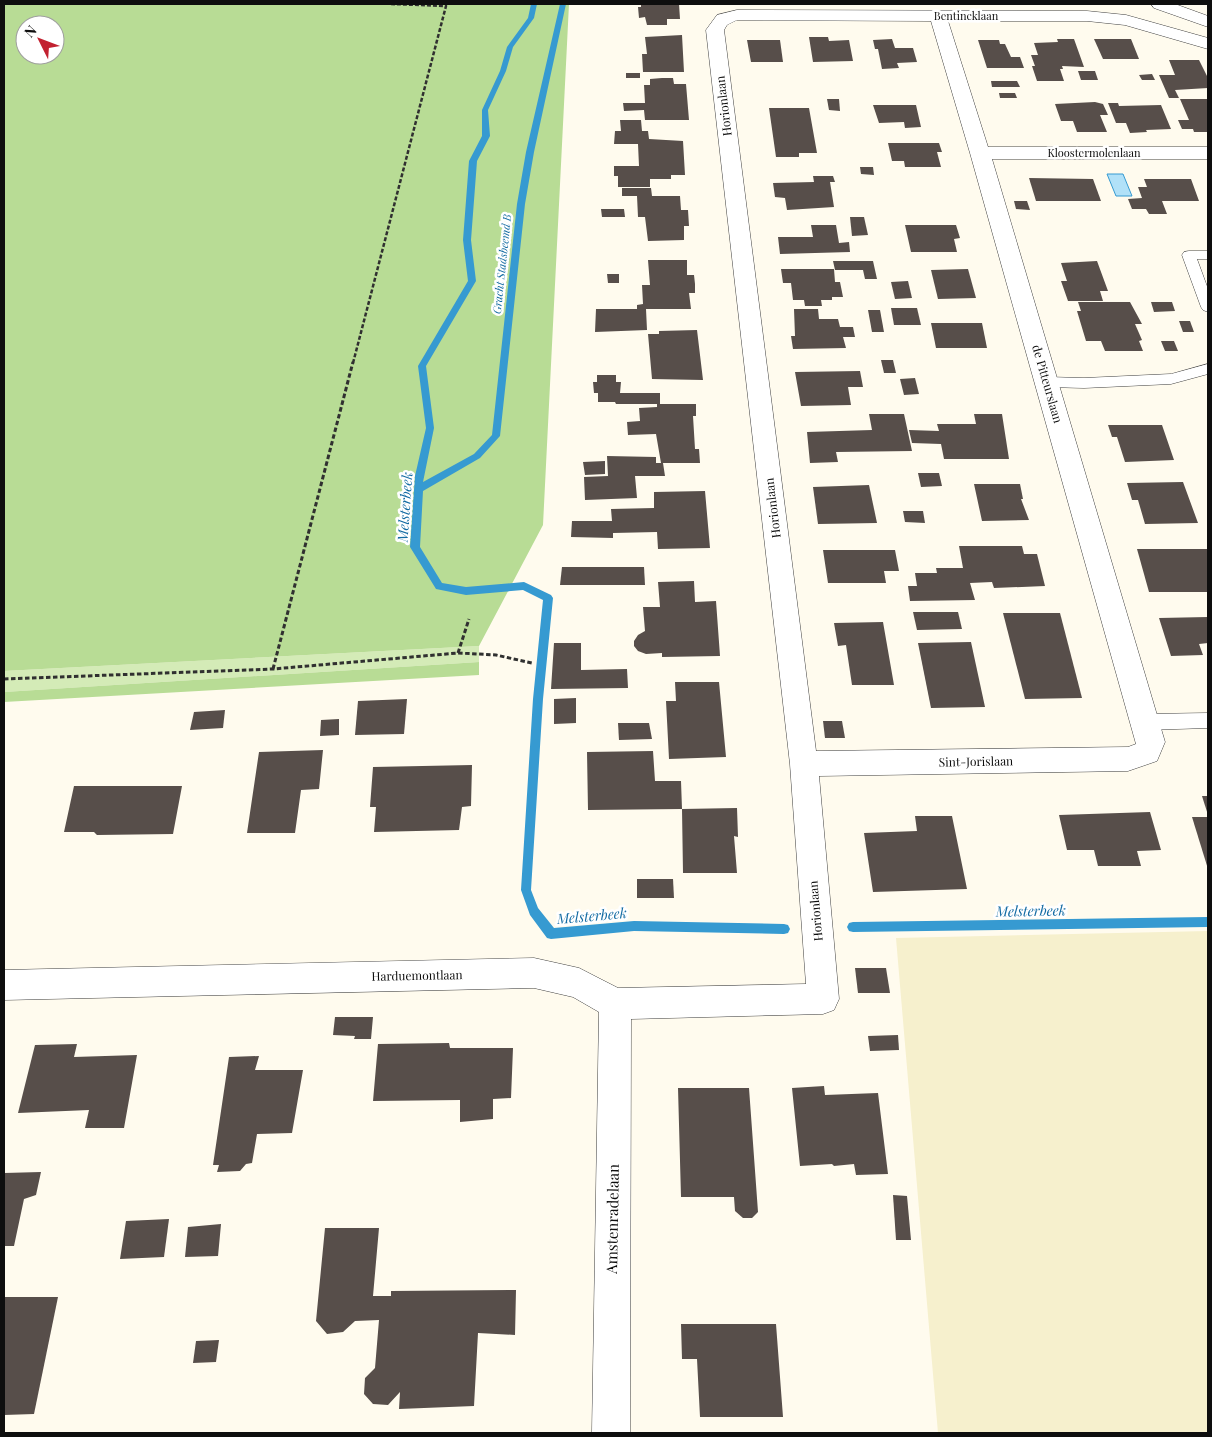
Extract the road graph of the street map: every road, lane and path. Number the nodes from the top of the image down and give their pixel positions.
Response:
1 (392, 4) edge
2 (1160, 4) edge
3 (938, 16) junction
4 (721, 20) joint
5 (1208, 22) edge
6 (1208, 44) edge
7 (980, 153) junction
8 (1208, 153) edge
9 (1208, 255) edge
10 (1208, 307) edge
11 (1208, 369) edge
12 (1047, 382) junction
13 (470, 619) dead end
14 (458, 653) junction
15 (532, 663) dead end
16 (273, 668) junction
17 (4, 679) edge
18 (1208, 721) edge
19 (1146, 722) junction
20 (1148, 752) joint
21 (804, 764) junction
22 (4, 985) edge
23 (615, 1004) junction
24 (611, 1433) edge

1 - 16 path
2 - 5 street
3 - 4 street, Bentincklaan
3 - 6 street, Bentincklaan
3 - 7 street, de Pitteurslaan
4 - 21 street, Horionlaan
7 - 8 street, Kloostermolenlaan
7 - 12 street, de Pitteurslaan
9 - 10 lane
11 - 12 lane
12 - 19 street, de Pitteurslaan
13 - 14 path
14 - 15 path
14 - 16 path
16 - 17 path
18 - 19 lane
19 - 20 street, de Pitteurslaan
20 - 21 street, Sint-Jorislaan
21 - 23 street, Horionlaan
22 - 23 street, Harduemontlaan
23 - 24 street, Amstenradelaan

